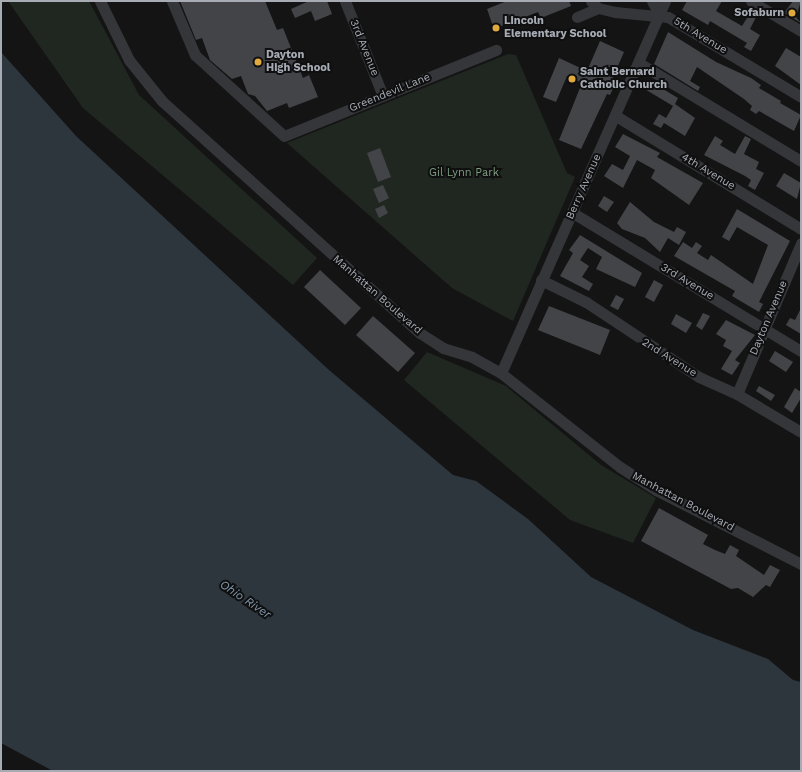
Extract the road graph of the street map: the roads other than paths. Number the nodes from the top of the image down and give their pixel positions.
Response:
1 (100, 1) edge
2 (172, 1) edge
3 (345, 1) edge
4 (652, 1) edge
5 (665, 1) edge
6 (751, 1) edge
7 (595, 5) edge
8 (659, 14) junction
9 (577, 17) dead end
10 (801, 31) edge
11 (496, 50) dead end
12 (639, 63) junction
13 (383, 96) junction
14 (801, 97) edge
15 (616, 116) junction
16 (801, 161) edge
17 (573, 213) junction
18 (801, 229) edge
19 (801, 243) edge
20 (541, 280) junction
21 (764, 329) junction
22 (801, 351) edge
23 (501, 373) junction
24 (737, 394) junction
25 (801, 432) edge
26 (801, 564) edge

1 - 23 street, Manhattan Boulevard
2 - 13 street, Greendevil Lane
3 - 13 street, 3rd Avenue
4 - 8 street
5 - 8 street, Berry Avenue
6 - 10 street
7 - 8 street, 5th Avenue
7 - 9 street
8 - 12 street, Berry Avenue
8 - 14 street, 5th Avenue
11 - 13 street, Greendevil Lane
12 - 15 street, Berry Avenue
12 - 16 street
15 - 17 street, Berry Avenue
15 - 18 street, 4th Avenue
17 - 20 street, Berry Avenue
17 - 21 street, 3rd Avenue
19 - 21 street, Dayton Avenue
20 - 23 street, Berry Avenue
20 - 24 street, 2nd Avenue
21 - 22 street, 3rd Avenue
21 - 24 street, Dayton Avenue
23 - 26 street, Manhattan Boulevard
24 - 25 street, 2nd Avenue

